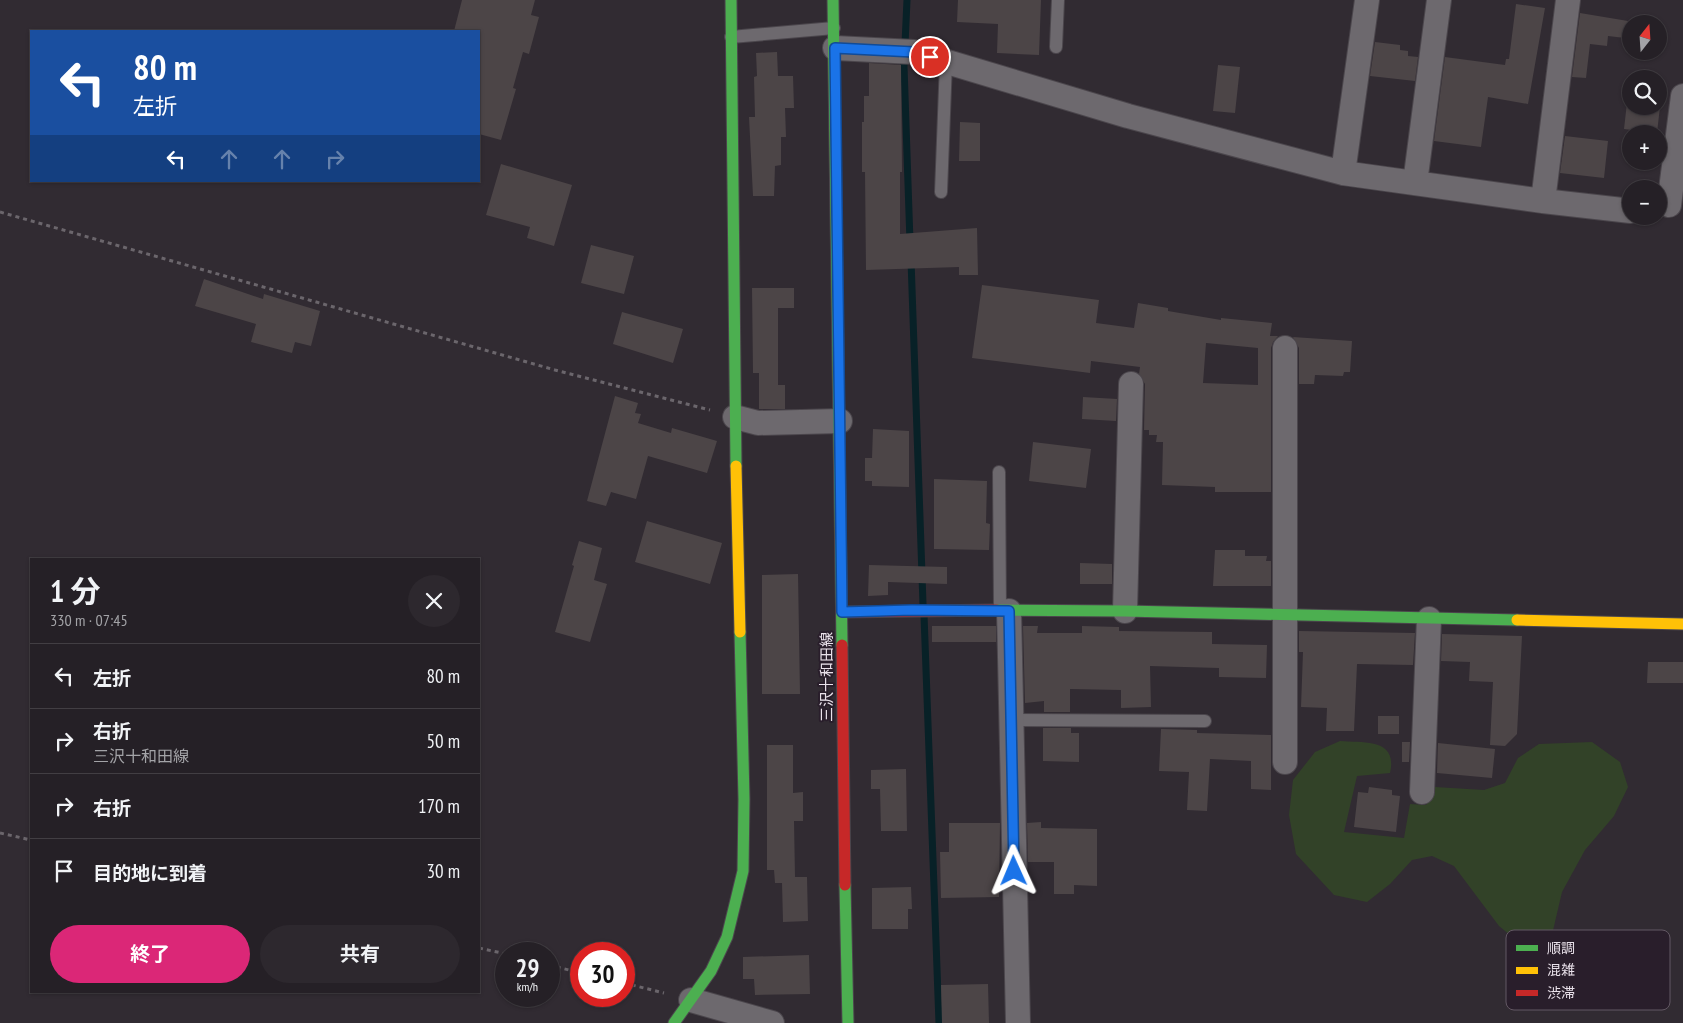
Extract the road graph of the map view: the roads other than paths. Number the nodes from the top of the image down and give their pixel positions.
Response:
1 (731, 0) edge
2 (834, 0) edge
3 (1058, 0) edge
4 (1367, 0) edge
5 (1439, 0) edge
6 (1568, 0) edge
7 (732, 37) junction
8 (835, 38) junction
9 (1056, 47) dead end
10 (946, 62) junction
11 (1683, 96) edge
12 (1343, 173) junction
13 (1415, 183) junction
14 (941, 192) dead end
15 (1543, 201) junction
16 (1670, 204) edge
17 (1622, 210) edge
18 (1285, 348) dead end
19 (1131, 384) dead end
20 (735, 417) junction
21 (840, 421) junction
22 (999, 472) dead end
23 (1005, 611) junction
24 (1125, 611) junction
25 (842, 612) junction
26 (1285, 615) junction
27 (1429, 619) junction
28 (1683, 624) edge
29 (1012, 720) junction
30 (1204, 721) dead end
31 (1285, 762) dead end
32 (1422, 792) dead end
33 (691, 1000) junction
34 (674, 1023) edge
35 (772, 1023) edge
36 (848, 1023) edge
37 (1018, 1023) edge

1 - 7 street
2 - 8 street, 三沢十和田線
3 - 9 lane
4 - 12 street
5 - 13 street
6 - 15 street
7 - 8 lane
7 - 20 street
8 - 10 street
8 - 21 street, 三沢十和田線
10 - 12 street
10 - 14 lane
11 - 16 street
12 - 13 street
13 - 15 street
15 - 17 street
18 - 26 street
19 - 24 street
20 - 21 street
20 - 33 street
21 - 25 street, 三沢十和田線
22 - 23 lane
23 - 24 street
23 - 25 street
23 - 29 street
24 - 26 street
25 - 36 street, 三沢十和田線
26 - 27 street
26 - 31 street
27 - 28 street
27 - 32 street
29 - 30 lane
29 - 37 street
33 - 34 street
33 - 35 street

